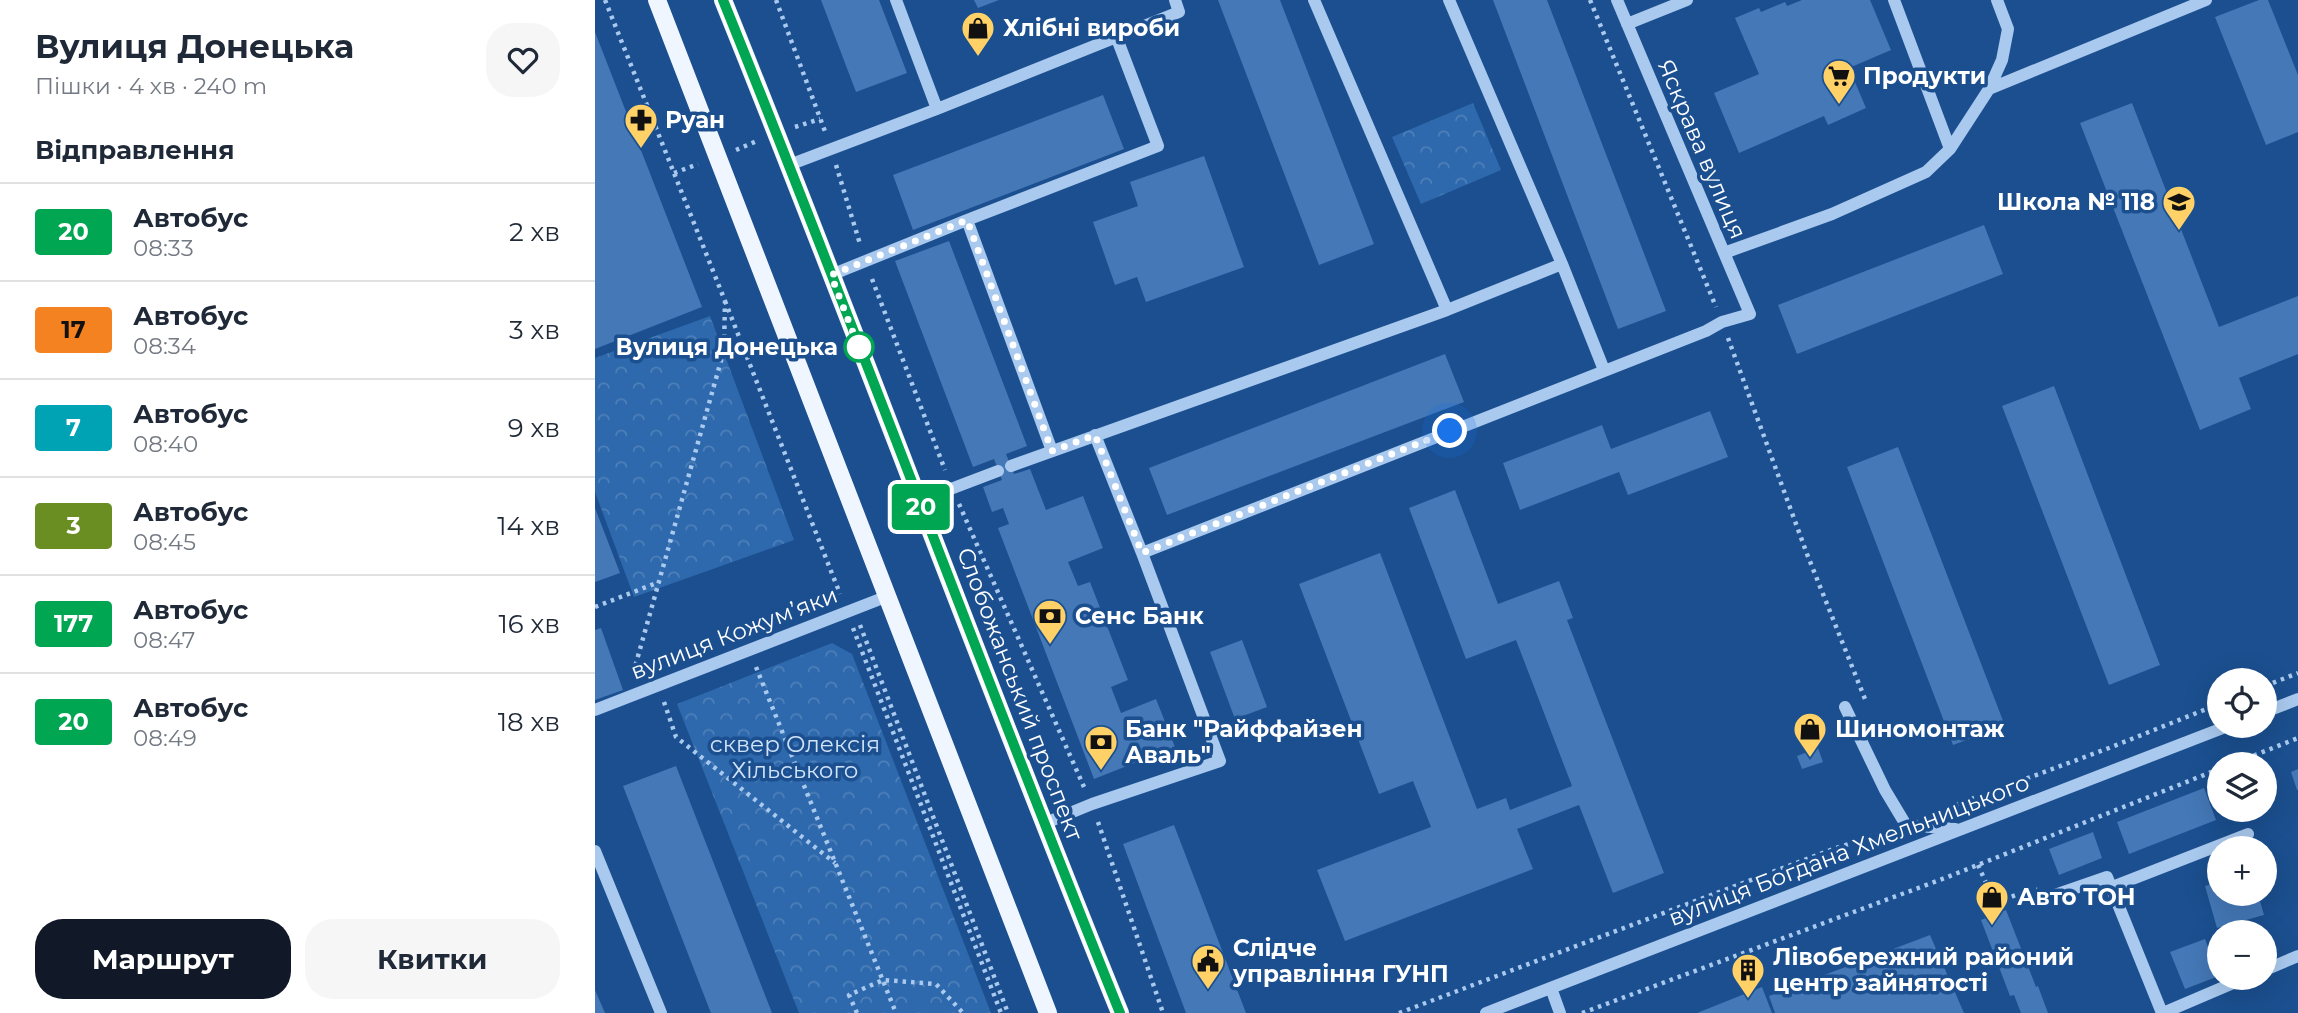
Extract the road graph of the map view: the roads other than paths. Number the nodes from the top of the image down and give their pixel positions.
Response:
1 (657, 0) edge
2 (723, 0) edge
3 (896, 0) edge
4 (1175, 0) edge
5 (1314, 0) edge
6 (1450, 0) edge
7 (1617, 0) edge
8 (1687, 0) edge
9 (1894, 0) edge
10 (1997, 0) edge
11 (2206, 0) edge
12 (1627, 24) junction
13 (1116, 36) junction
14 (1989, 89) junction
15 (937, 110) junction
16 (1950, 149) junction
17 (789, 165) junction
18 (967, 220) junction
19 (1724, 253) junction
20 (1562, 264) junction
21 (831, 275) junction
22 (1447, 310) junction
23 (1604, 370) junction
24 (1095, 435) junction
25 (1052, 451) junction
26 (1011, 466) dead end
27 (998, 471) dead end
28 (919, 501) junction
29 (1142, 553) junction
30 (888, 596) junction
31 (2298, 699) edge
32 (1845, 707) dead end
33 (2277, 707) edge
34 (595, 710) edge
35 (2207, 734) edge
36 (1043, 824) junction
37 (1959, 830) junction
38 (2248, 834) dead end
39 (595, 851) edge
40 (2112, 887) junction
41 (2055, 895) dead end
42 (2298, 956) edge
43 (2277, 965) edge
44 (1551, 988) junction
45 (2217, 990) edge
46 (661, 1013) edge
47 (1048, 1013) edge
48 (1120, 1013) edge
49 (1486, 1013) edge
50 (1560, 1013) edge
51 (2162, 1013) edge

1 - 30 main road
2 - 17 main road, Слобожанський проспект
3 - 15 street
4 - 13 street
5 - 22 street
6 - 20 street
7 - 12 street, Яскрава вулиця
8 - 12 street
9 - 16 street
10 - 14 street
11 - 14 street
12 - 19 street, Яскрава вулиця
13 - 15 street
13 - 18 street
14 - 16 street
15 - 17 street
16 - 19 street
17 - 21 main road, Слобожанський проспект
18 - 21 street
18 - 25 street
19 - 23 street, Яскрава вулиця
20 - 22 street
20 - 23 street
21 - 28 main road, Слобожанський проспект
22 - 24 street
23 - 29 street
24 - 25 street
24 - 29 street
25 - 26 street
27 - 28 street
28 - 36 main road, Слобожанський проспект
29 - 36 street
30 - 34 street, вулиця Кожум’яки
30 - 47 main road
31 - 33 street
32 - 37 street
35 - 37 street, вулиця Богдана Хмельницького
36 - 48 main road, Слобожанський проспект
37 - 44 street, вулиця Богдана Хмельницького
38 - 40 street
39 - 46 street
40 - 41 street
40 - 51 street
42 - 43 street
44 - 49 street, вулиця Богдана Хмельницького
44 - 50 street
45 - 51 street

